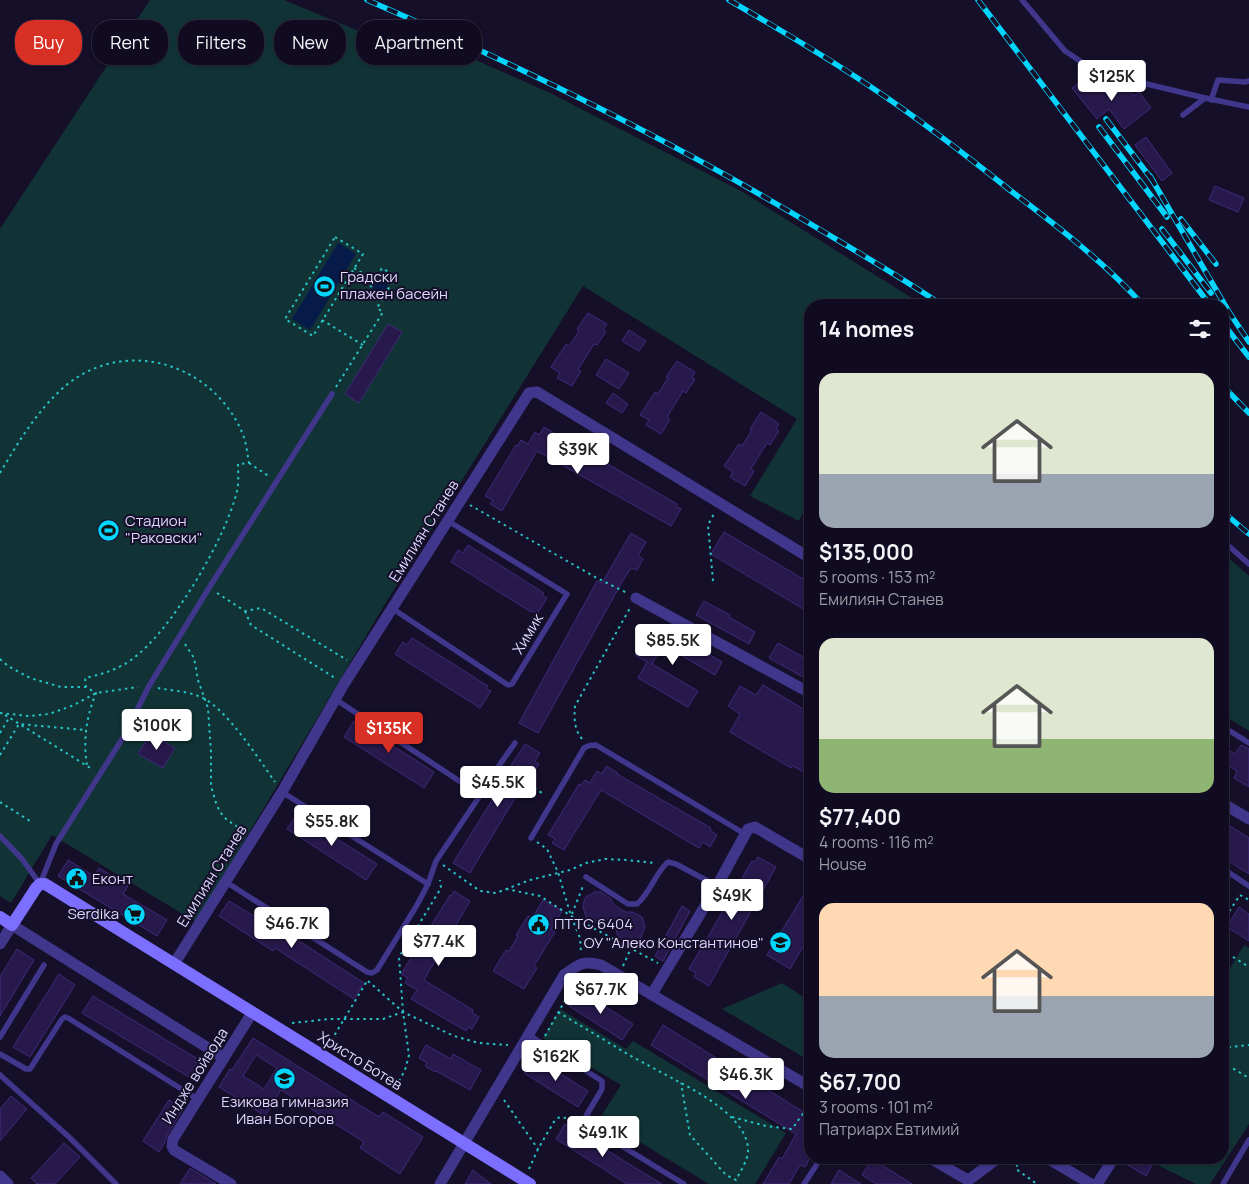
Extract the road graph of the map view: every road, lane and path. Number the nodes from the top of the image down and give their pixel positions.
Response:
1 (1022, 0) edge
2 (1249, 81) edge
3 (1208, 99) junction
4 (1249, 107) edge
5 (1183, 116) dead end
6 (354, 268) junction
7 (374, 280) junction
8 (381, 302) junction
9 (322, 320) junction
10 (363, 345) junction
11 (332, 394) joint
12 (249, 463) junction
13 (0, 473) edge
14 (276, 482) junction
15 (461, 500) junction
16 (720, 503) junction
17 (448, 522) junction
18 (1229, 546) edge
19 (804, 554) edge
20 (1249, 564) edge
21 (195, 580) junction
22 (713, 581) dead end
23 (208, 588) junction
24 (636, 598) junction
25 (393, 609) junction
26 (245, 611) junction
27 (179, 637) junction
28 (0, 659) edge
29 (356, 665) junction
30 (344, 684) junction
31 (149, 686) junction
32 (86, 687) junction
33 (804, 690) edge
34 (96, 693) junction
35 (204, 698) junction
36 (335, 699) junction
37 (1, 713) edge
38 (9, 718) junction
39 (19, 724) junction
40 (85, 730) junction
41 (1229, 730) edge
42 (0, 733) edge
43 (515, 743) dead end
44 (1249, 743) edge
45 (588, 745) junction
46 (0, 755) edge
47 (87, 766) junction
48 (500, 766) junction
49 (100, 774) junction
50 (282, 792) junction
51 (479, 794) junction
52 (553, 800) junction
53 (0, 802) edge
54 (1229, 807) edge
55 (1249, 819) edge
56 (30, 821) dead end
57 (745, 834) junction
58 (0, 836) edge
59 (253, 838) junction
60 (531, 838) joint
61 (804, 856) edge
62 (436, 860) junction
63 (664, 866) junction
64 (558, 872) junction
65 (1229, 873) edge
66 (586, 877) joint
67 (225, 882) junction
68 (40, 884) junction
69 (428, 884) junction
70 (717, 886) junction
71 (1249, 886) edge
72 (506, 889) junction
73 (1249, 900) edge
74 (1229, 912) edge
75 (571, 916) junction
76 (0, 917) edge
77 (12, 925) junction
78 (0, 944) edge
79 (631, 948) junction
80 (1229, 954) edge
81 (581, 963) junction
82 (174, 964) junction
83 (44, 965) dead end
84 (1249, 966) edge
85 (668, 968) junction
86 (564, 975) junction
87 (620, 975) junction
88 (652, 994) junction
89 (403, 1012) junction
90 (558, 1012) junction
91 (252, 1013) junction
92 (344, 1020) junction
93 (291, 1023) dead end
94 (529, 1036) junction
95 (0, 1037) edge
96 (541, 1043) junction
97 (1249, 1045) edge
98 (523, 1046) junction
99 (1229, 1047) edge
100 (0, 1054) edge
101 (322, 1056) junction
102 (224, 1058) junction
103 (1229, 1066) edge
104 (0, 1075) edge
105 (1249, 1078) edge
106 (681, 1082) junction
107 (804, 1083) edge
108 (497, 1090) junction
109 (390, 1098) junction
110 (199, 1100) junction
111 (804, 1112) edge
112 (732, 1117) junction
113 (586, 1121) junction
114 (1249, 1140) edge
115 (464, 1144) junction
116 (538, 1149) junction
117 (817, 1164) edge
118 (940, 1164) edge
119 (990, 1164) edge
120 (1017, 1164) edge
121 (1057, 1164) edge
122 (1110, 1164) edge
123 (0, 1176) edge
124 (736, 1180) junction
125 (527, 1182) edge
126 (8, 1184) edge
127 (116, 1184) edge
128 (231, 1184) edge
129 (440, 1184) edge
130 (684, 1184) edge
131 (735, 1184) edge
132 (804, 1184) edge
133 (1037, 1184) edge
134 (1091, 1184) edge
135 (1097, 1184) edge
136 (1223, 1184) edge

1 - 3 lane
2 - 3 lane
3 - 4 lane
3 - 5 lane
6 - 7 path
6 - 9 path
6 - 9 path
7 - 8 path
7 - 8 path
8 - 10 path
9 - 10 path
10 - 11 path
11 - 14 lane
12 - 13 path
12 - 14 path
12 - 21 path
14 - 23 lane
15 - 16 street, Емилиян Станев
15 - 17 street, Емилиян Станев
15 - 24 path
16 - 19 street, Емилиян Станев
16 - 22 path
17 - 25 street, Емилиян Станев
17 - 25 lane, Химик
18 - 20 lane
21 - 23 path
21 - 32 path
23 - 26 path
23 - 27 lane
24 - 33 street
24 - 45 path
25 - 29 street, Емилиян Станев
26 - 29 path
26 - 30 path
27 - 31 lane
27 - 35 path
28 - 32 path
29 - 30 street, Емилиян Станев
30 - 36 street, Емилиян Станев
31 - 34 path
31 - 35 path
31 - 49 lane
32 - 34 path
34 - 37 path
34 - 40 path
35 - 50 path
35 - 59 path
36 - 50 street, Емилиян Станев
36 - 51 lane
37 - 38 path
38 - 39 path
38 - 42 path
39 - 40 path
39 - 46 path
39 - 47 path
40 - 47 path
41 - 44 lane
43 - 48 lane
45 - 52 lane
45 - 57 lane
47 - 49 path
48 - 51 lane
48 - 52 path
49 - 68 lane
50 - 59 street, Емилиян Станев
50 - 69 lane
51 - 62 lane
52 - 60 lane
53 - 56 path
54 - 55 street
57 - 61 street
57 - 70 street
58 - 68 lane
59 - 67 street, Емилиян Станев
60 - 64 path
62 - 69 lane
62 - 72 path
62 - 89 path
63 - 64 path
63 - 66 lane
63 - 70 lane
64 - 72 path
64 - 75 path
65 - 71 lane
66 - 75 path
67 - 69 lane
67 - 82 street, Емилиян Станев
68 - 77 street
68 - 82 street, Христо Ботев
70 - 85 street
72 - 75 path
73 - 74 path
75 - 79 path
75 - 81 path
76 - 77 street
77 - 78 street
77 - 102 street
79 - 85 path
79 - 87 path
80 - 84 path
81 - 86 street
81 - 87 street
82 - 91 street, Христо Ботев
83 - 95 lane
85 - 88 street
86 - 90 path
86 - 94 street
87 - 88 street
88 - 107 street
89 - 92 path
89 - 92 path
89 - 98 path
89 - 109 path
90 - 96 path
90 - 106 path
91 - 101 street, Христо Ботев
91 - 102 street, Индже войвода
92 - 93 path
92 - 101 path
94 - 96 lane
94 - 98 street
96 - 113 lane
97 - 99 path
98 - 108 street
100 - 110 lane
101 - 109 street, Христо Ботев
102 - 110 street, Индже войвода
103 - 105 path
104 - 127 lane
106 - 112 path
106 - 124 path
108 - 115 street
108 - 116 path
109 - 115 street, Христо Ботев
110 - 128 street, Индже войвода
111 - 112 path
112 - 124 path
113 - 116 path
113 - 130 lane
114 - 136 lane
115 - 125 street, Христо Ботев
115 - 129 street
116 - 125 path
117 - 132 lane
118 - 119 street
120 - 133 path
121 - 134 street
122 - 135 street
123 - 126 street
124 - 131 path

